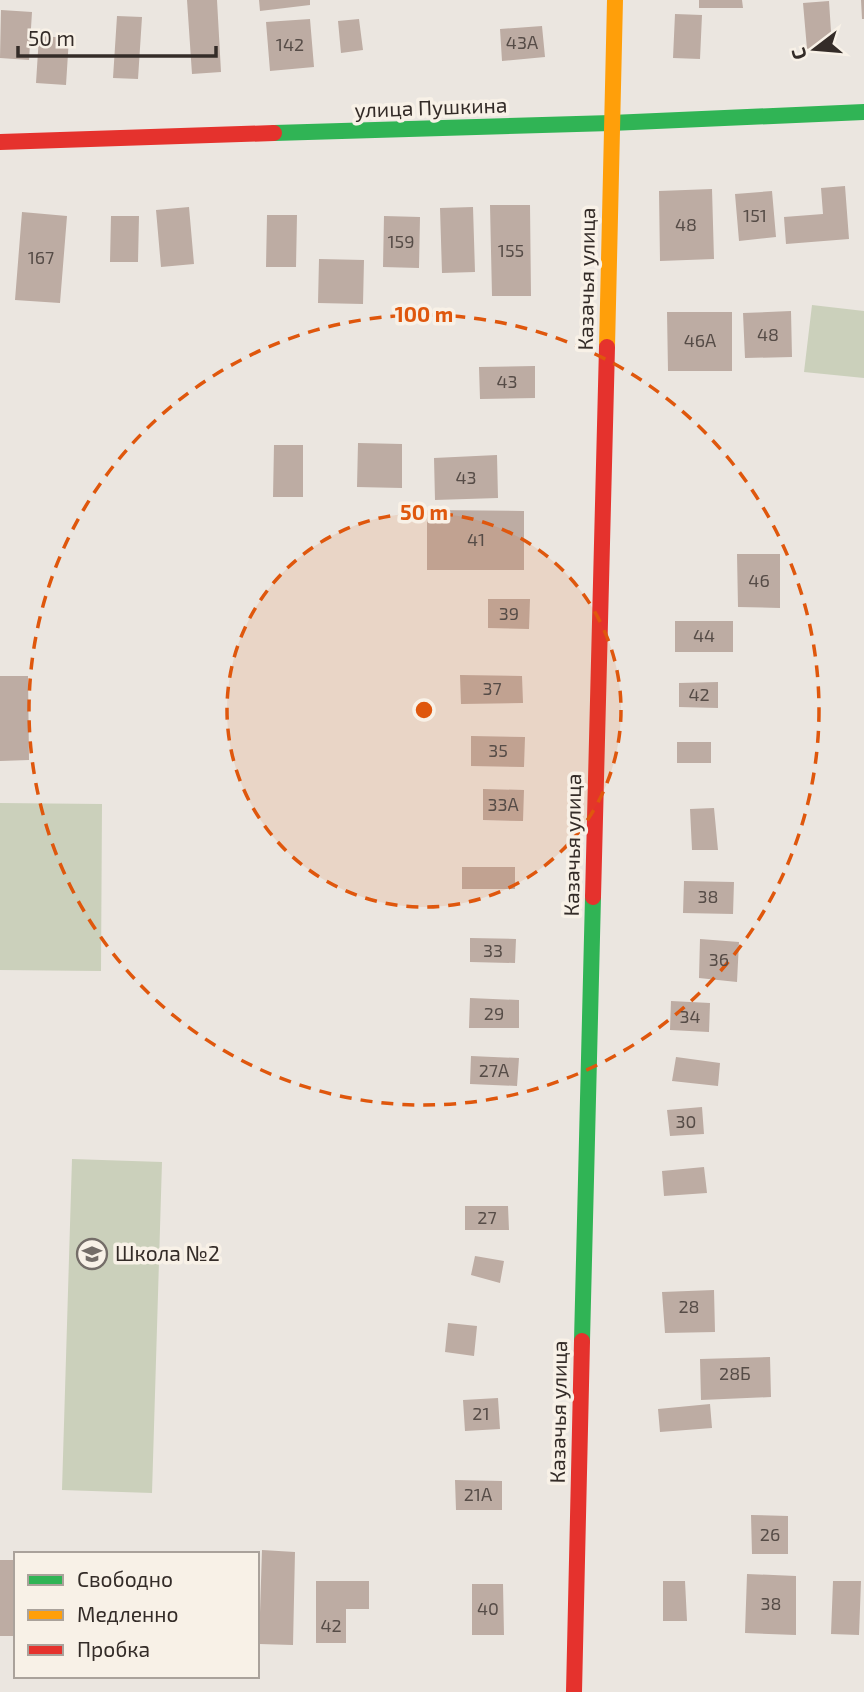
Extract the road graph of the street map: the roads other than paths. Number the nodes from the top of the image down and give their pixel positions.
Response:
1 (615, 0) edge
2 (864, 112) edge
3 (611, 123) junction
4 (0, 142) edge
5 (574, 1692) edge

1 - 3 street, Казачья улица
2 - 3 street, улица Пушкина
3 - 4 street, улица Пушкина
3 - 5 street, Казачья улица

